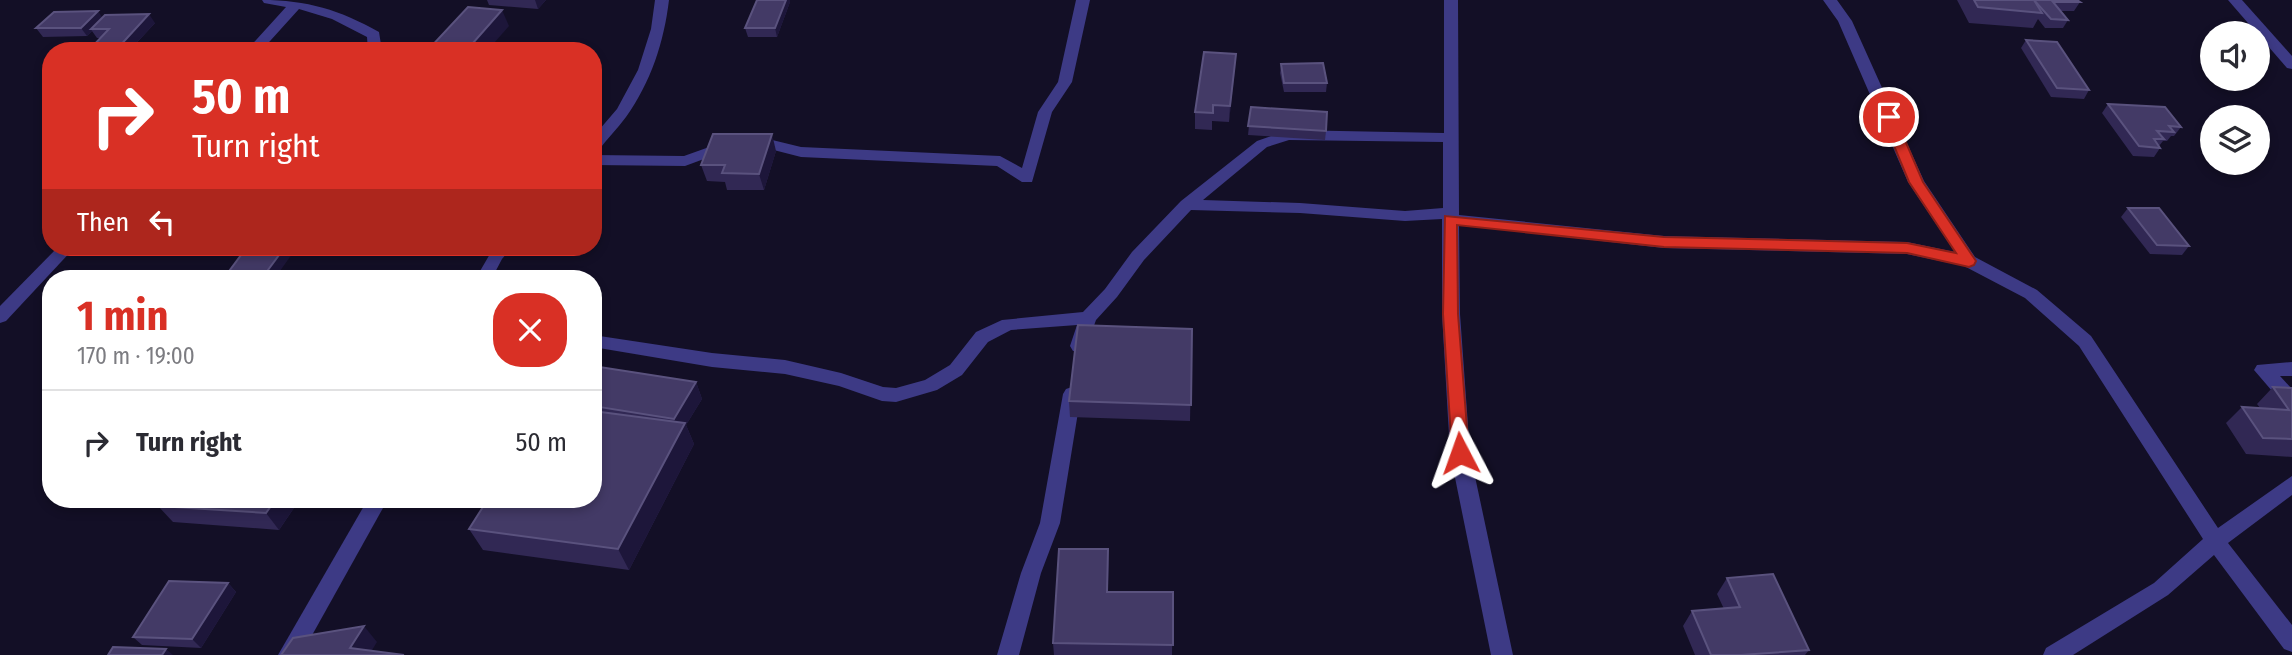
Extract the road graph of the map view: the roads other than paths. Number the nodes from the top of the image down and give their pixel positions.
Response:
1 (269, 0) edge
2 (662, 0) edge
3 (1083, 0) edge
4 (1451, 0) edge
5 (1830, 0) edge
6 (2235, 0) edge
7 (295, 2) edge
8 (261, 42) edge
9 (374, 42) edge
10 (2292, 65) edge
11 (602, 137) edge
12 (1452, 138) junction
13 (602, 160) edge
14 (1187, 205) junction
15 (1450, 216) junction
16 (58, 256) edge
17 (1969, 261) junction
18 (45, 270) edge
19 (42, 273) edge
20 (0, 317) edge
21 (1088, 318) junction
22 (602, 342) edge
23 (2292, 369) edge
24 (2292, 401) edge
25 (2292, 484) edge
26 (373, 508) edge
27 (2215, 541) junction
28 (2292, 642) edge
29 (289, 655) edge
30 (1007, 655) edge
31 (1502, 655) edge
32 (2054, 655) edge

1 - 7 street
2 - 11 street
3 - 13 street
4 - 12 street
5 - 17 street
6 - 10 street
7 - 8 street
7 - 9 street
12 - 14 street
12 - 15 street
14 - 15 street
14 - 21 street
15 - 17 street
15 - 31 street
16 - 18 street
17 - 27 street
19 - 20 street
21 - 22 street
21 - 30 street
23 - 24 street
25 - 27 street
26 - 29 street
27 - 28 street
27 - 32 street

